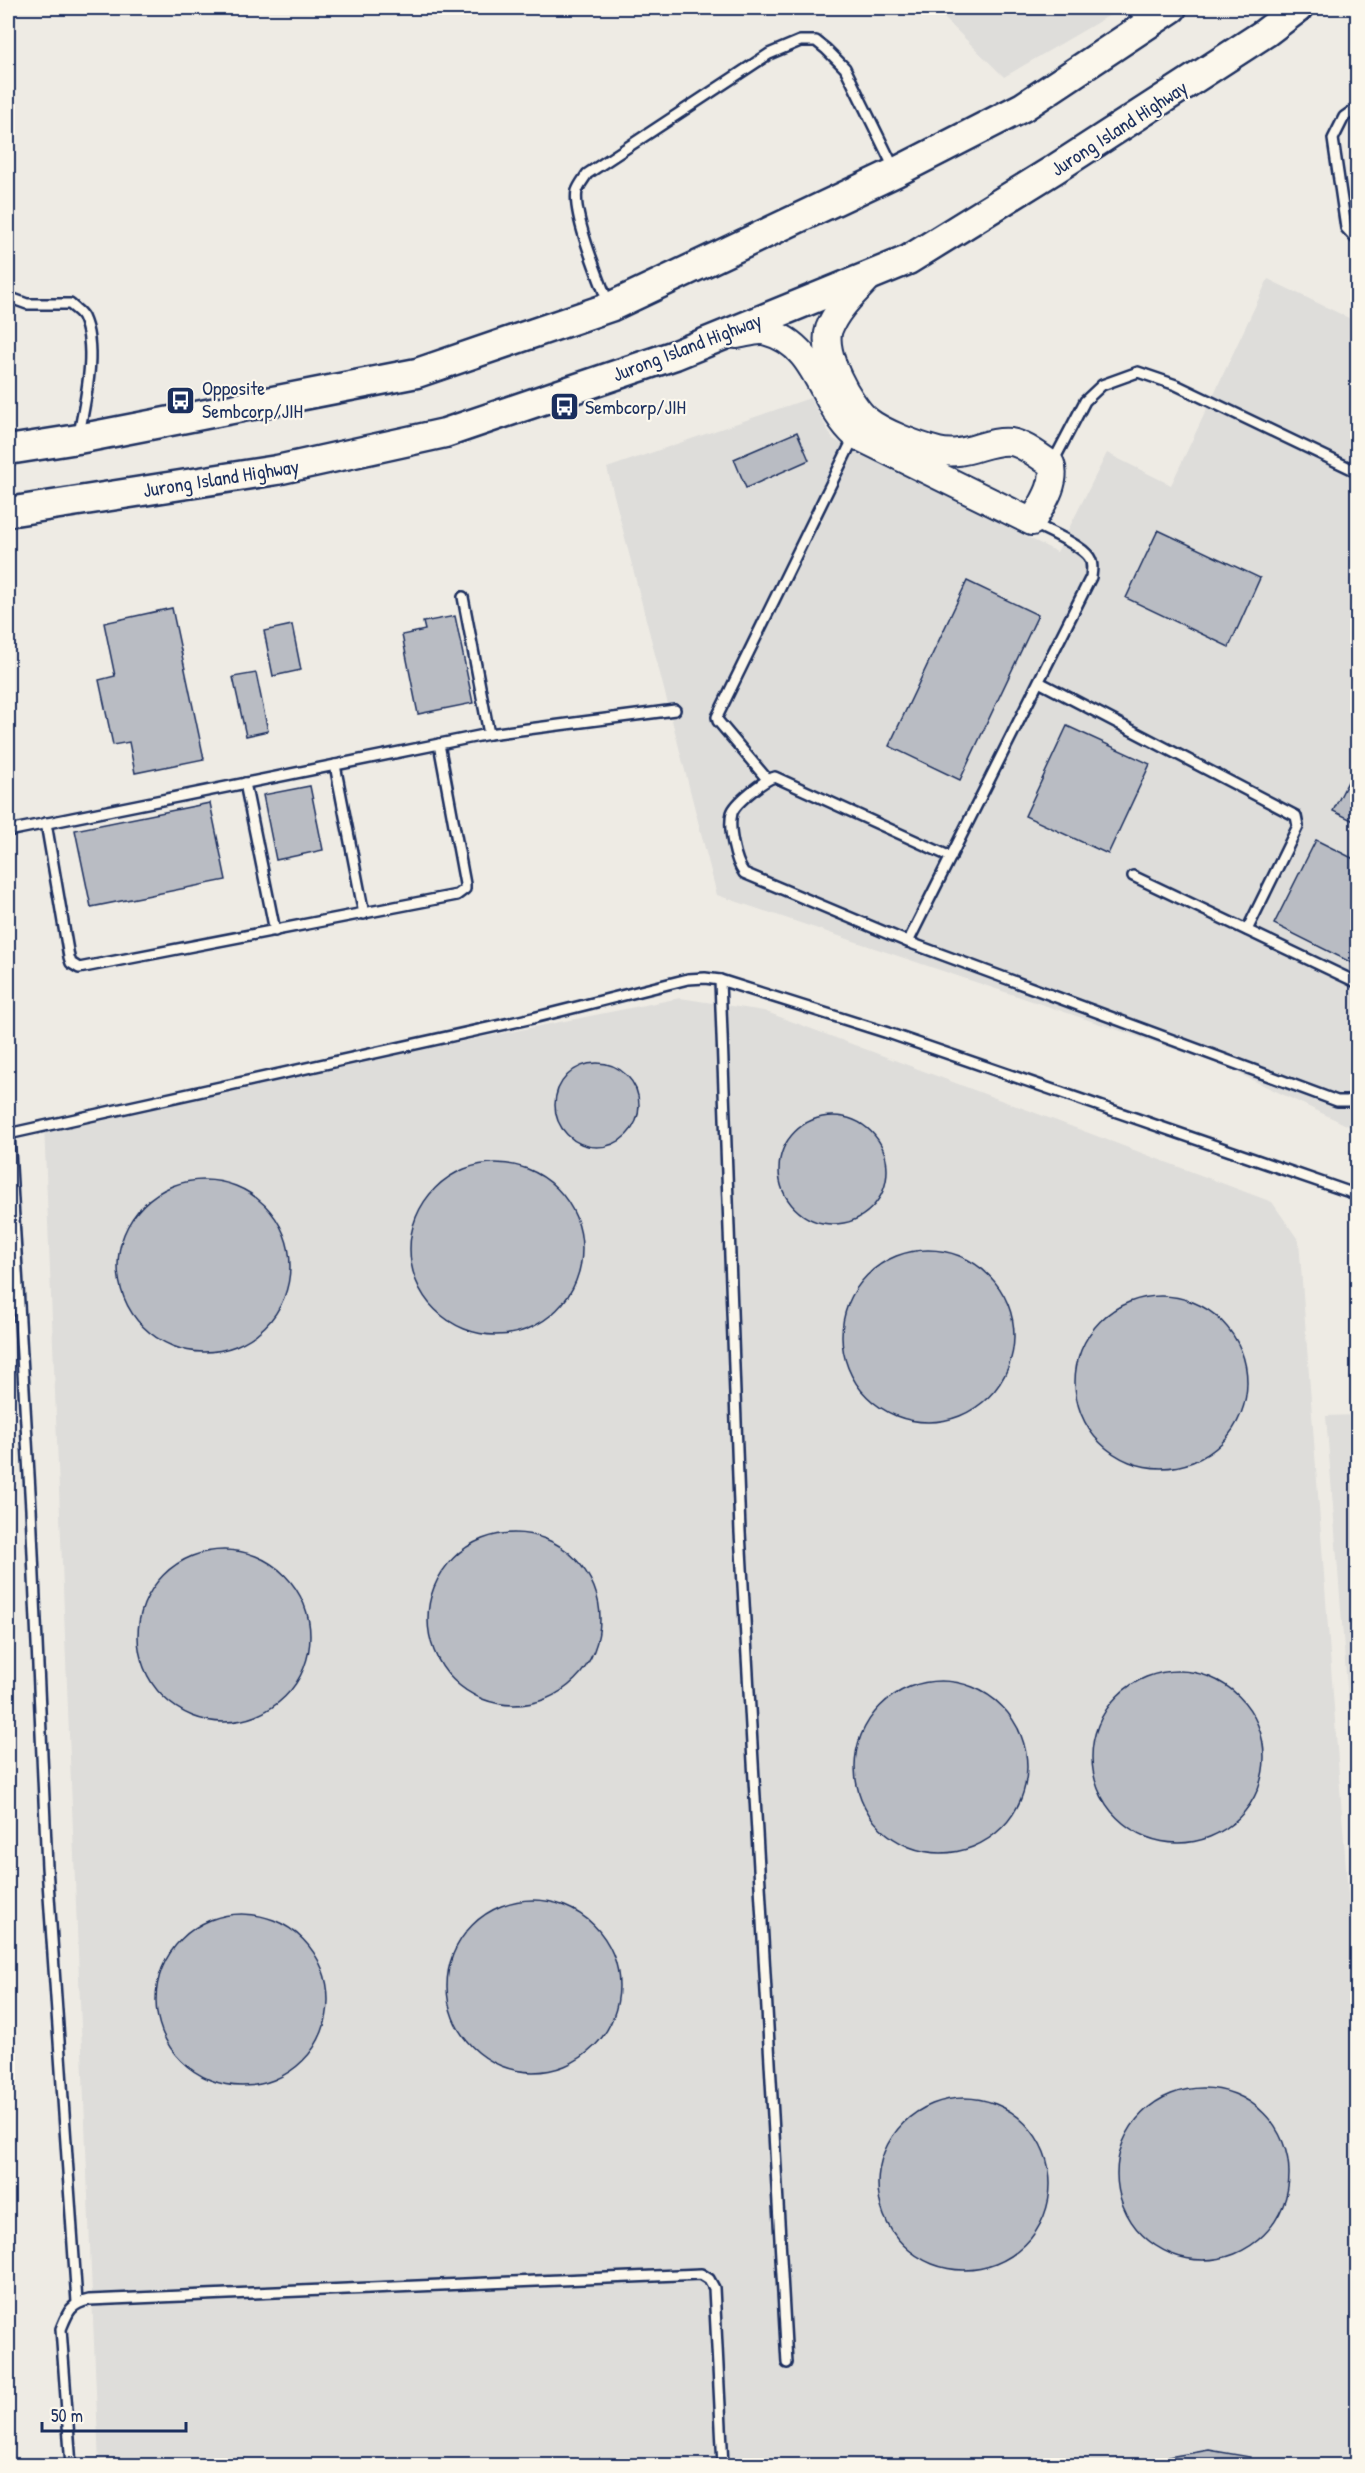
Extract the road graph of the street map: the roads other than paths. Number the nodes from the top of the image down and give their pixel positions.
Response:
1 (1172, 8) edge
2 (1298, 8) edge
3 (1139, 16) edge
4 (1358, 107) edge
5 (896, 172) junction
6 (1358, 241) edge
7 (871, 275) junction
8 (8, 297) edge
9 (610, 307) junction
10 (714, 339) junction
11 (855, 435) junction
12 (78, 439) junction
13 (8, 450) edge
14 (1051, 464) junction
15 (1358, 472) edge
16 (8, 512) edge
17 (1032, 522) junction
18 (463, 597) dead end
19 (1039, 682) junction
20 (675, 710) dead end
21 (489, 734) junction
22 (439, 744) junction
23 (335, 765) junction
24 (766, 779) junction
25 (245, 783) junction
26 (46, 823) junction
27 (8, 831) edge
28 (951, 857) junction
29 (1133, 876) dead end
30 (364, 914) junction
31 (1247, 930) junction
32 (275, 931) junction
33 (908, 942) junction
34 (720, 980) junction
35 (1358, 983) edge
36 (1358, 1096) edge
37 (8, 1134) edge
38 (1358, 1195) edge
39 (77, 2302) junction
40 (787, 2363) dead end
41 (71, 2466) edge
42 (723, 2466) edge

1 - 3 main road
2 - 7 main road, Jurong Island Highway
3 - 5 main road
4 - 6 lane
5 - 9 main road
5 - 9 lane
7 - 10 main road, Jurong Island Highway
7 - 14 street
8 - 12 lane
9 - 12 main road
10 - 11 street
10 - 16 main road, Jurong Island Highway
11 - 17 street
11 - 24 lane
12 - 13 main road
14 - 15 lane
14 - 17 street
17 - 19 lane
18 - 21 lane
19 - 28 lane
19 - 31 lane
20 - 21 lane
21 - 22 lane
22 - 23 lane
22 - 30 lane
23 - 25 lane
23 - 30 lane
24 - 28 lane
24 - 33 lane
25 - 26 lane
25 - 32 lane
26 - 27 lane
26 - 32 lane
28 - 33 lane
29 - 31 lane
30 - 32 lane
31 - 35 lane
33 - 36 lane
34 - 37 lane
34 - 38 lane
34 - 40 lane
37 - 39 lane
39 - 41 lane
39 - 42 lane

